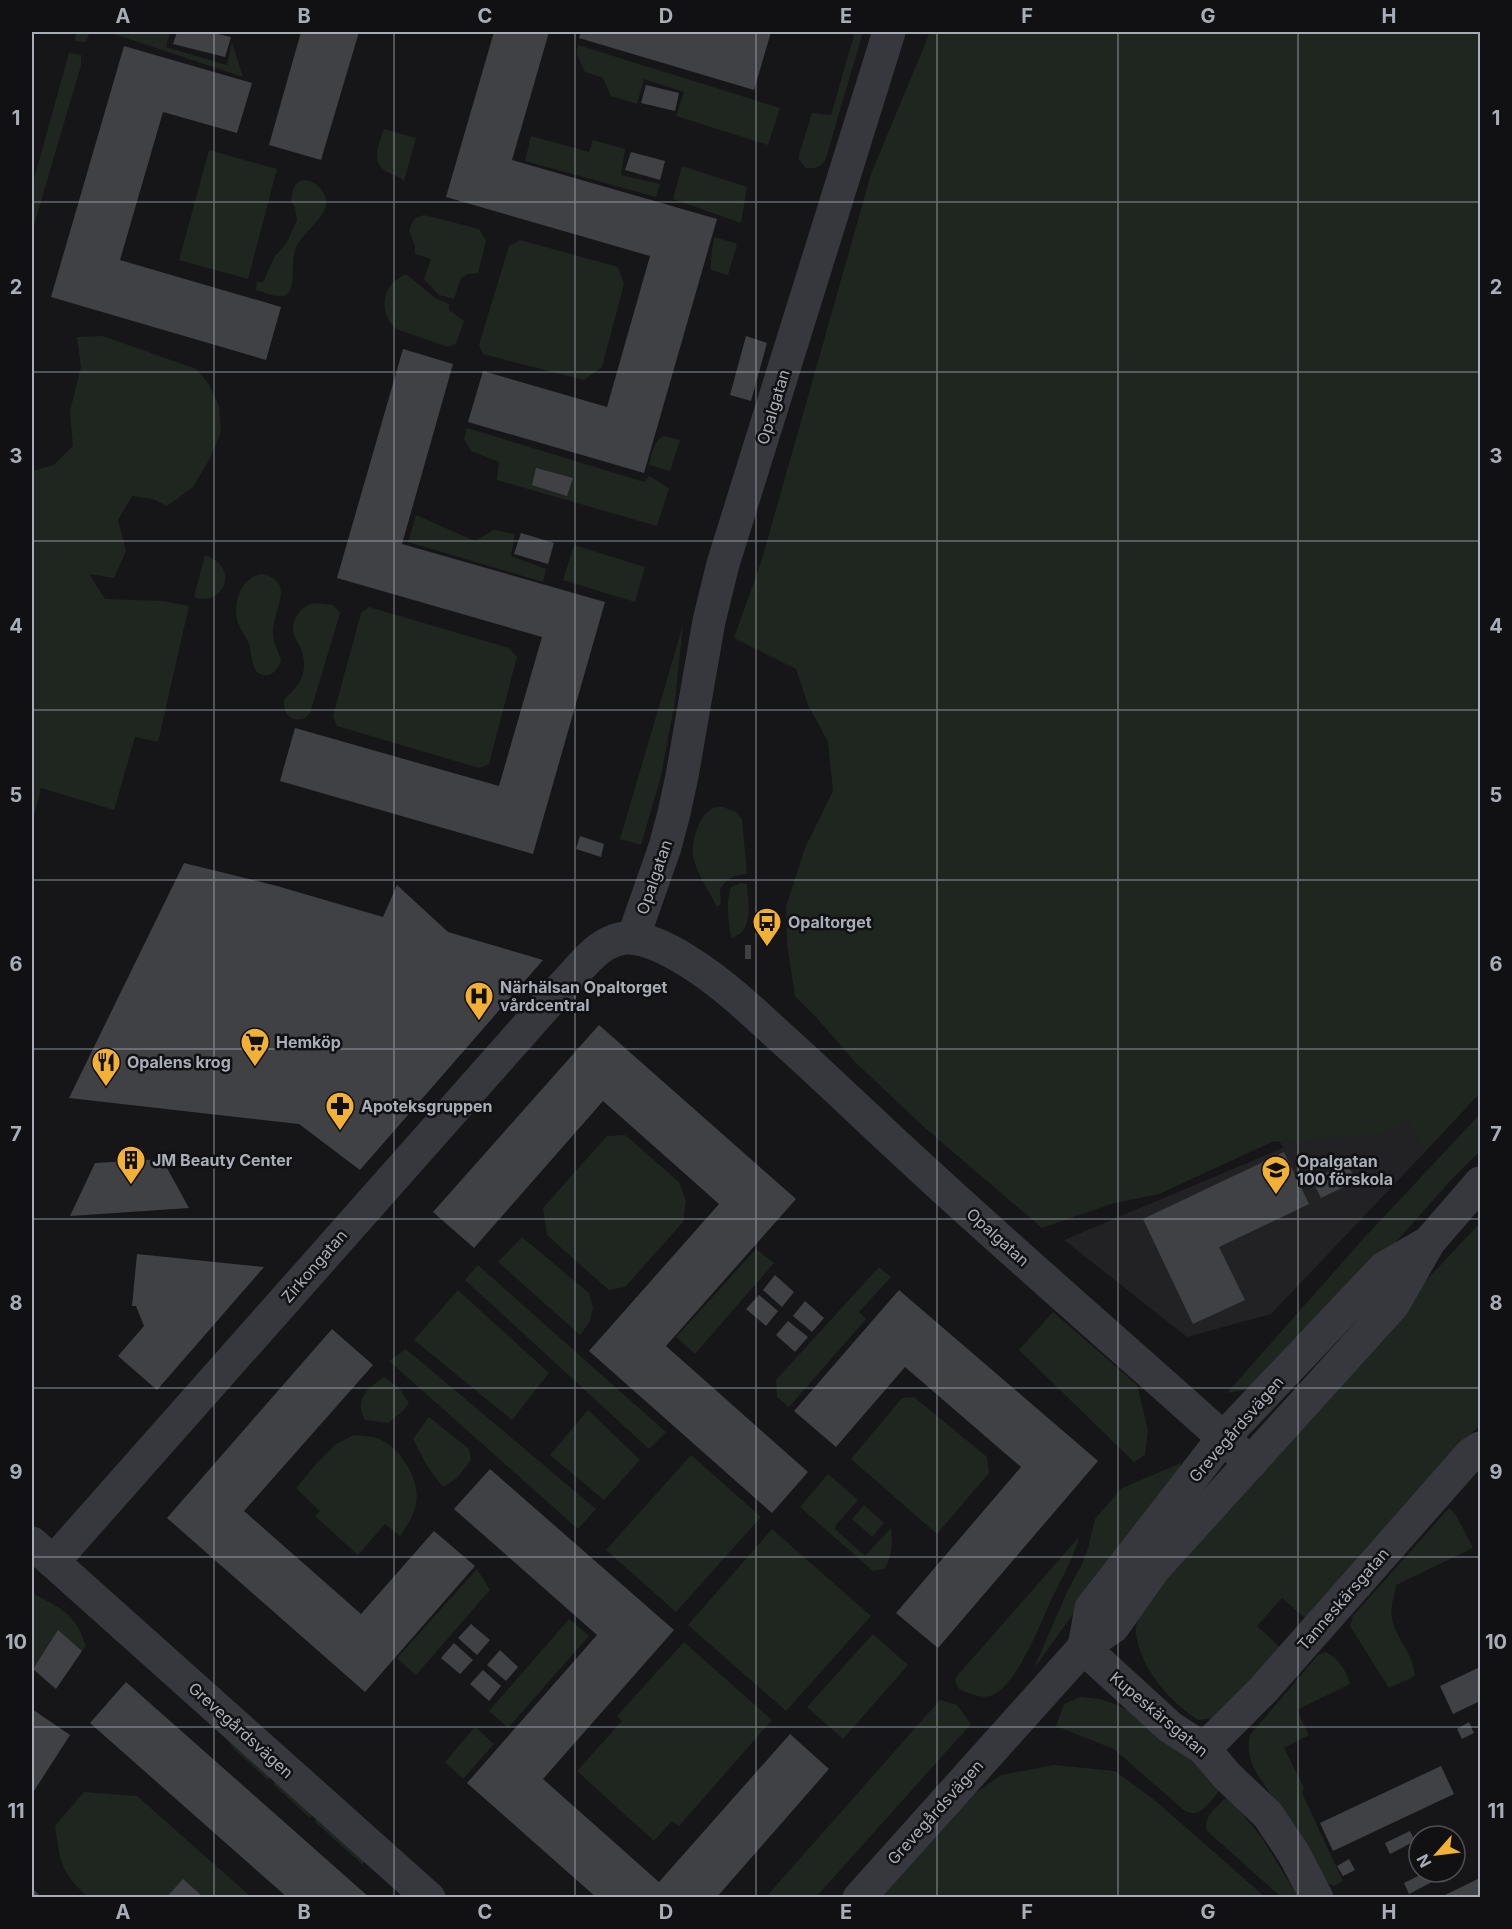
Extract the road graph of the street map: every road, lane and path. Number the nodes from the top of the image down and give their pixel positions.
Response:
1 (889, 32) edge
2 (633, 938) junction
3 (1480, 1183) edge
4 (1429, 1242) junction
5 (1223, 1438) junction
6 (1480, 1448) edge
7 (1251, 1463) junction
8 (42, 1553) edge
9 (1083, 1648) junction
10 (1204, 1749) junction
11 (429, 1898) edge
12 (859, 1898) edge
13 (1317, 1898) edge

1 - 2 street, Opalgatan
2 - 5 street, Opalgatan
2 - 8 street, Zirkongatan
3 - 4 street, Grevegårdsvägen
4 - 5 street, Grevegårdsvägen
4 - 7 street, Grevegårdsvägen
5 - 7 street, Opalgatan
5 - 9 street, Grevegårdsvägen
6 - 10 street, Tanneskärsgatan
7 - 9 street, Grevegårdsvägen
8 - 11 street, Grevegårdsvägen
9 - 10 street, Kupeskärsgatan
9 - 12 street, Grevegårdsvägen
10 - 13 street, Kupeskärsgatan

